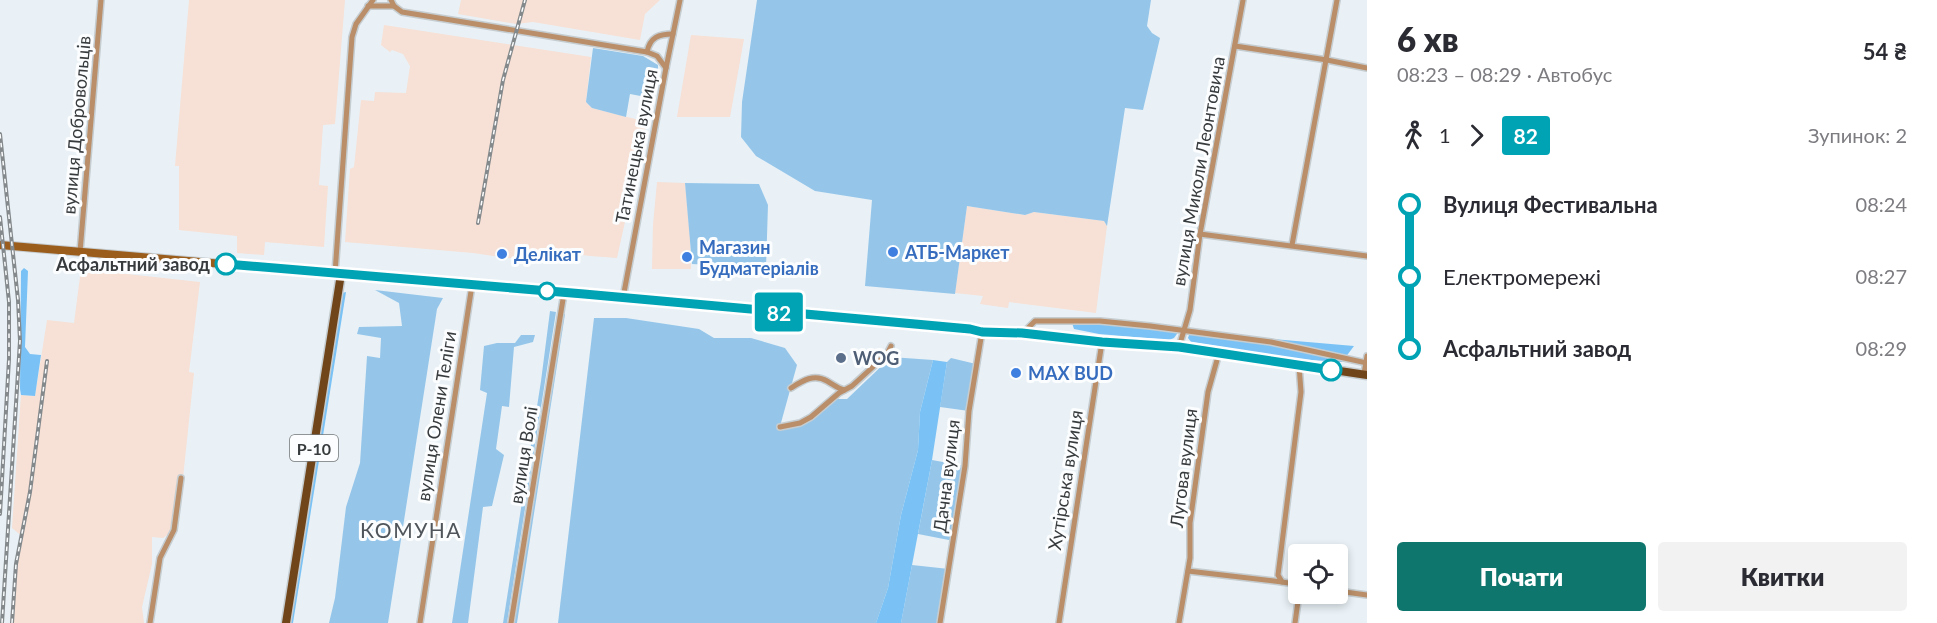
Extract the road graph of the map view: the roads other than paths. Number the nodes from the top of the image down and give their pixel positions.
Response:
1 (101, 0) edge
2 (373, 0) edge
3 (391, 0) edge
4 (680, 0) edge
5 (1243, 0) edge
6 (1337, 0) edge
7 (368, 6) junction
8 (394, 6) junction
9 (673, 34) junction
10 (1235, 46) junction
11 (647, 52) junction
12 (1327, 60) junction
13 (666, 68) junction
14 (1367, 68) edge
15 (1200, 234) junction
16 (0, 245) edge
17 (1292, 245) junction
18 (80, 252) junction
19 (1367, 256) edge
20 (338, 274) junction
21 (471, 285) junction
22 (564, 292) junction
23 (623, 298) junction
24 (1184, 331) junction
25 (982, 332) junction
26 (1022, 333) junction
27 (1102, 342) junction
28 (891, 346) dead end
29 (1179, 347) junction
30 (1219, 353) junction
31 (1367, 356) edge
32 (1366, 363) edge
33 (1299, 365) junction
34 (1366, 374) edge
35 (791, 388) dead end
36 (844, 390) junction
37 (780, 427) dead end
38 (181, 478) dead end
39 (1188, 570) junction
40 (1282, 582) junction
41 (1288, 583) edge
42 (1348, 592) edge
43 (1367, 595) edge
44 (1298, 604) edge
45 (150, 623) edge
46 (286, 623) edge
47 (420, 623) edge
48 (511, 623) edge
49 (940, 623) edge
50 (1059, 623) edge
51 (1179, 623) edge
52 (1295, 623) edge

1 - 18 street, вулиця Добровольців
2 - 7 street
3 - 8 street
4 - 9 street, Татинецька вулиця
5 - 10 street, вулиця Миколи Леонтовича
6 - 12 street
7 - 8 street
7 - 20 street
8 - 11 street
9 - 11 street
9 - 13 street, Татинецька вулиця
10 - 12 street
10 - 15 street, вулиця Миколи Леонтовича
11 - 13 street
12 - 14 street
12 - 17 street
13 - 23 street, Татинецька вулиця
15 - 17 street
15 - 24 street, вулиця Миколи Леонтовича
16 - 18 main road
17 - 19 street
18 - 20 main road
20 - 21 main road
20 - 46 main road, Р-10
21 - 22 main road
21 - 47 street, вулиця Олени Теліги
22 - 23 main road
22 - 48 street, вулиця Волі
23 - 25 main road
24 - 26 street
24 - 29 street, вулиця Миколи Леонтовича
24 - 32 street
25 - 26 main road
25 - 49 street, Дачна вулиця
26 - 27 main road
27 - 29 main road
27 - 50 street, Хутірська вулиця
28 - 36 street
29 - 30 main road
30 - 33 main road
30 - 39 street, Лугова вулиця
31 - 32 street
32 - 34 street
33 - 34 main road
33 - 40 street
35 - 36 street
36 - 37 street
38 - 45 street
39 - 40 street
39 - 51 street, Лугова вулиця
40 - 41 street
42 - 43 street
44 - 52 street

